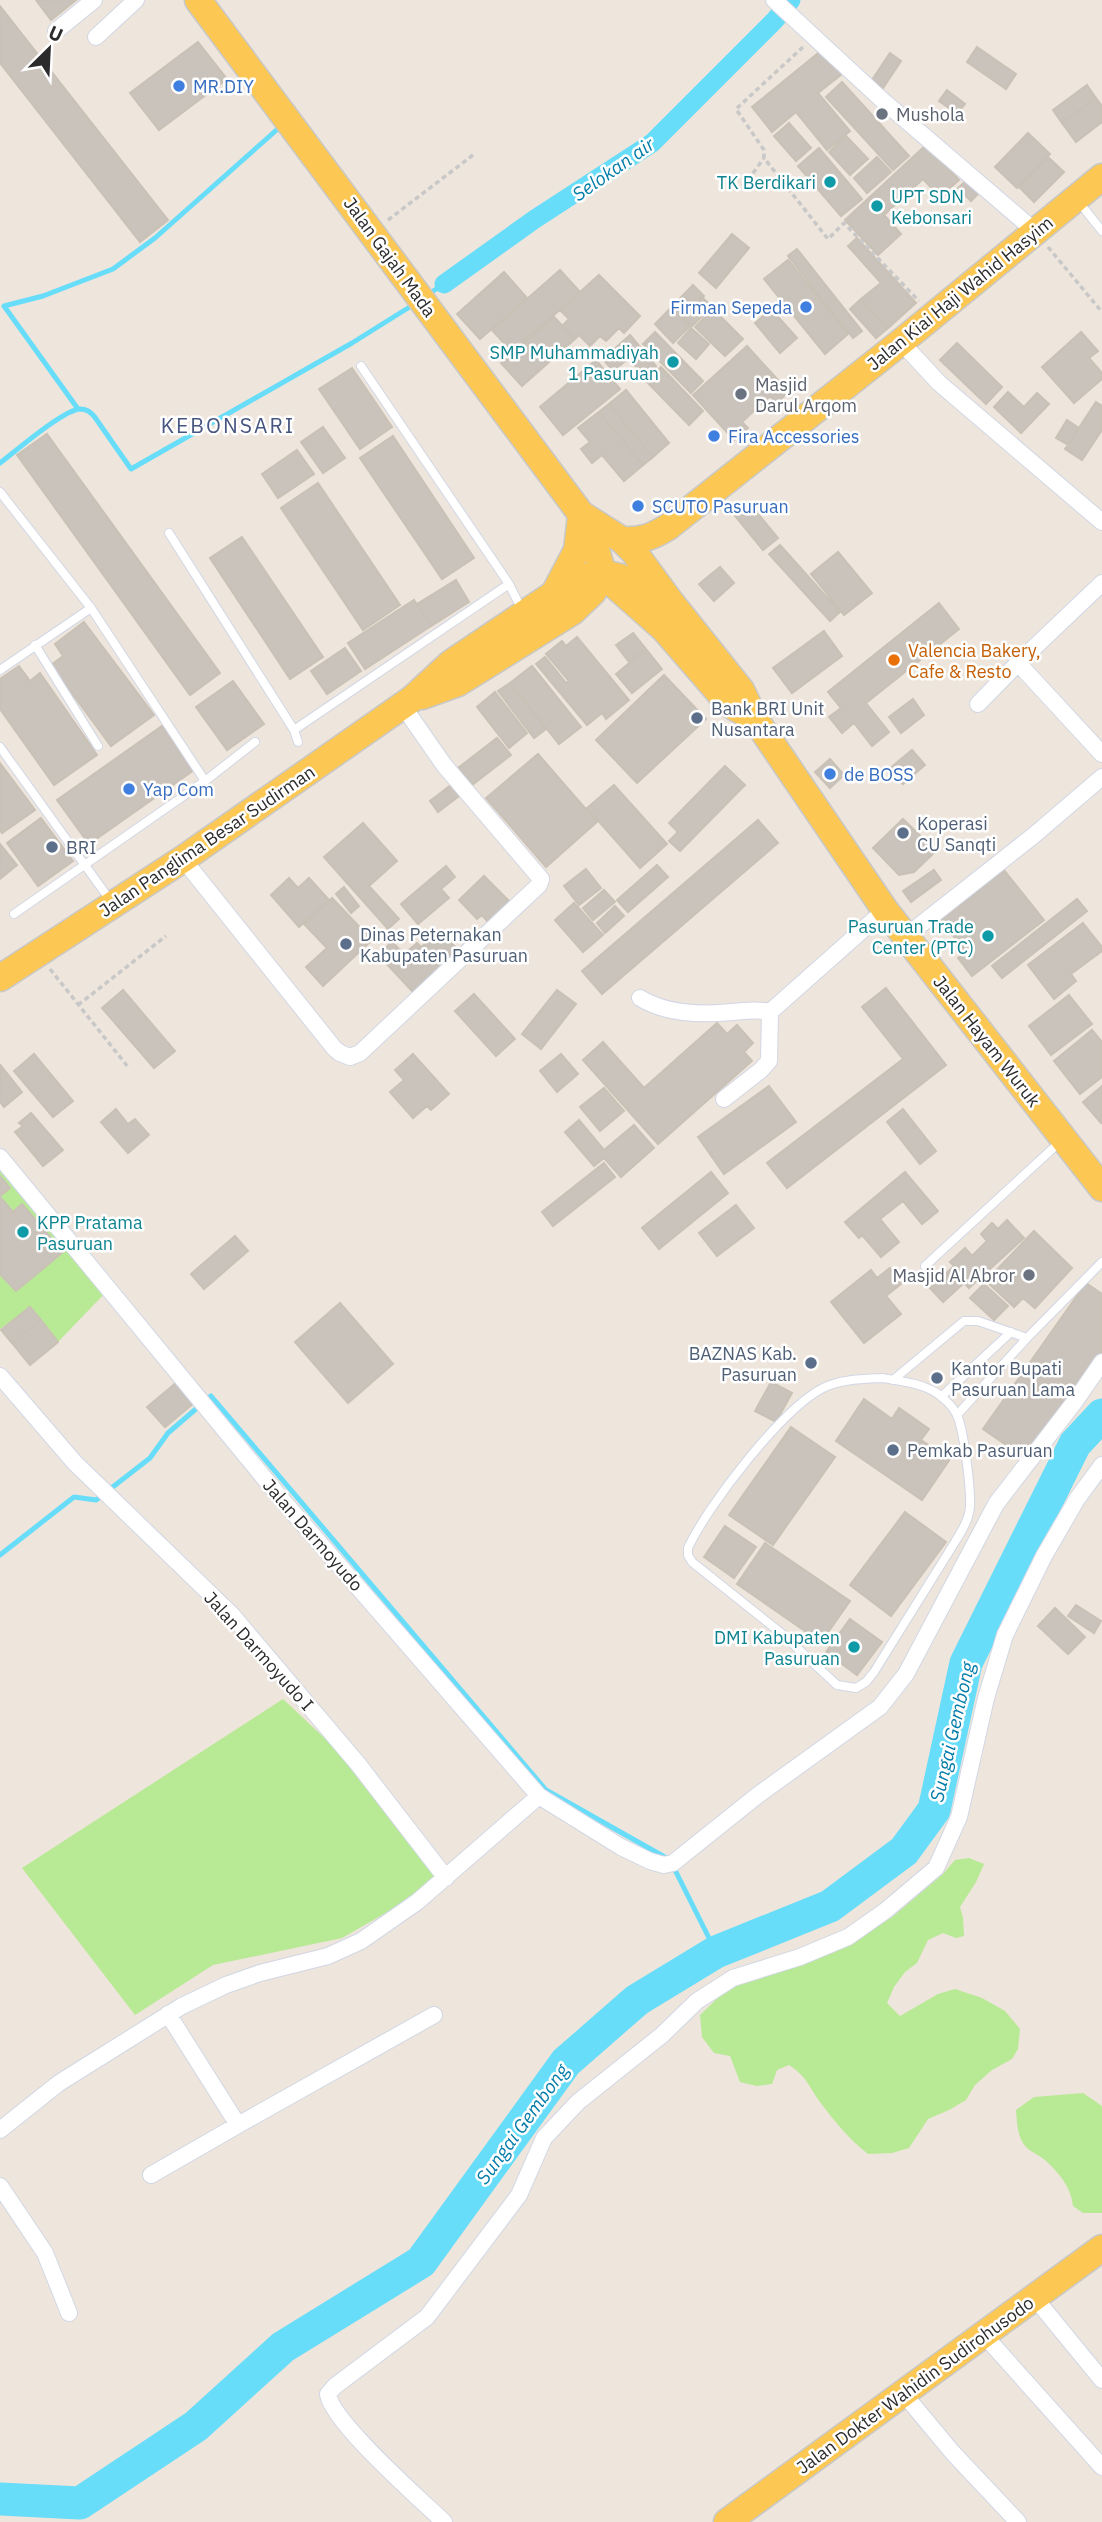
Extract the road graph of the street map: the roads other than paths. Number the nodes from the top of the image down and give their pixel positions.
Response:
1 (94, 0) edge
2 (136, 0) edge
3 (198, 0) edge
4 (775, 1) edge
5 (57, 32) dead end
6 (96, 37) dead end
7 (1102, 177) edge
8 (1076, 198) junction
9 (1102, 231) edge
10 (1036, 232) junction
11 (901, 342) junction
12 (361, 366) dead end
13 (0, 492) edge
14 (581, 514) junction
15 (1100, 516) edge
16 (169, 533) dead end
17 (652, 537) junction
18 (622, 540) junction
19 (624, 578) junction
20 (1102, 583) edge
21 (509, 584) junction
22 (563, 602) junction
23 (91, 608) junction
24 (524, 612) junction
25 (35, 645) junction
26 (1017, 663) junction
27 (0, 670) edge
28 (408, 703) junction
29 (978, 704) dead end
30 (755, 719) junction
31 (294, 730) junction
32 (255, 742) dead end
33 (299, 742) dead end
34 (98, 746) dead end
35 (0, 747) edge
36 (1102, 754) edge
37 (1102, 777) edge
38 (205, 781) junction
39 (183, 859) junction
40 (86, 865) junction
41 (114, 905) junction
42 (885, 910) junction
43 (14, 914) dead end
44 (905, 937) junction
45 (0, 978) edge
46 (640, 998) dead end
47 (770, 1012) junction
48 (724, 1099) dead end
49 (1063, 1139) junction
50 (0, 1157) edge
51 (1102, 1188) edge
52 (1102, 1262) edge
53 (925, 1266) dead end
54 (1011, 1332) junction
55 (1027, 1338) junction
56 (1102, 1362) edge
57 (0, 1376) edge
58 (893, 1380) junction
59 (942, 1396) junction
60 (957, 1415) junction
61 (1102, 1465) edge
62 (539, 1796) junction
63 (446, 1878) junction
64 (168, 2014) junction
65 (434, 2015) dead end
66 (238, 2125) junction
67 (0, 2130) edge
68 (151, 2175) dead end
69 (0, 2186) edge
70 (1102, 2248) edge
71 (1034, 2297) junction
72 (69, 2313) dead end
73 (983, 2334) junction
74 (1102, 2380) edge
75 (903, 2393) junction
76 (1102, 2467) edge
77 (444, 2522) edge
78 (727, 2522) edge
79 (1018, 2522) edge

1 - 5 street
2 - 6 street
3 - 14 main road, Jalan Gajah Mada
4 - 10 street
7 - 8 main road, Jalan Kiai Haji Wahid Hasyim
8 - 9 lane
8 - 10 main road, Jalan Kiai Haji Wahid Hasyim
10 - 11 main road, Jalan Kiai Haji Wahid Hasyim
11 - 15 street
11 - 17 main road, Jalan Kiai Haji Wahid Hasyim
12 - 21 lane
13 - 23 lane
14 - 18 main road
14 - 19 main road
14 - 22 main road
16 - 31 lane
17 - 18 main road
17 - 19 main road, Jalan Panglima Besar Sudirman
18 - 19 main road
19 - 22 main road, Jalan Panglima Besar Sudirman
19 - 30 main road, Jalan Hayam Wuruk
19 - 30 main road, Jalan Hayam Wuruk
20 - 26 street
21 - 24 lane
21 - 31 lane
22 - 24 main road, Jalan Panglima Besar Sudirman
22 - 28 main road, Jalan Panglima Besar Sudirman
23 - 25 lane
23 - 38 lane
24 - 28 main road, Jalan Panglima Besar Sudirman
25 - 27 lane
25 - 34 lane
26 - 29 street
26 - 36 street
28 - 39 main road, Jalan Panglima Besar Sudirman
28 - 39 street
30 - 42 main road, Jalan Hayam Wuruk
31 - 33 lane
32 - 38 lane
35 - 40 lane
37 - 44 street
38 - 40 lane
39 - 41 main road, Jalan Panglima Besar Sudirman
40 - 41 lane
40 - 43 lane
41 - 45 main road, Jalan Panglima Besar Sudirman
42 - 44 main road, Jalan Hayam Wuruk
42 - 47 street
44 - 49 main road, Jalan Hayam Wuruk
46 - 47 street
47 - 48 street
49 - 51 main road, Jalan Hayam Wuruk
49 - 53 lane
50 - 62 street, Jalan Darmoyudo
52 - 55 lane
54 - 55 lane
54 - 58 lane
54 - 59 lane
55 - 60 lane
56 - 62 street, Jalan Darmoyudo
57 - 63 street, Jalan Darmoyudo I
58 - 59 lane
58 - 60 lane
59 - 60 lane
61 - 77 street
62 - 63 street
63 - 64 street
64 - 66 street
64 - 67 street
65 - 66 street
66 - 68 street
69 - 72 street
70 - 71 main road, Jalan Dokter Wahidin Sudirohusodo
71 - 73 main road, Jalan Dokter Wahidin Sudirohusodo
71 - 74 street
73 - 75 main road, Jalan Dokter Wahidin Sudirohusodo
73 - 76 street
75 - 78 main road, Jalan Dokter Wahidin Sudirohusodo
75 - 79 street

